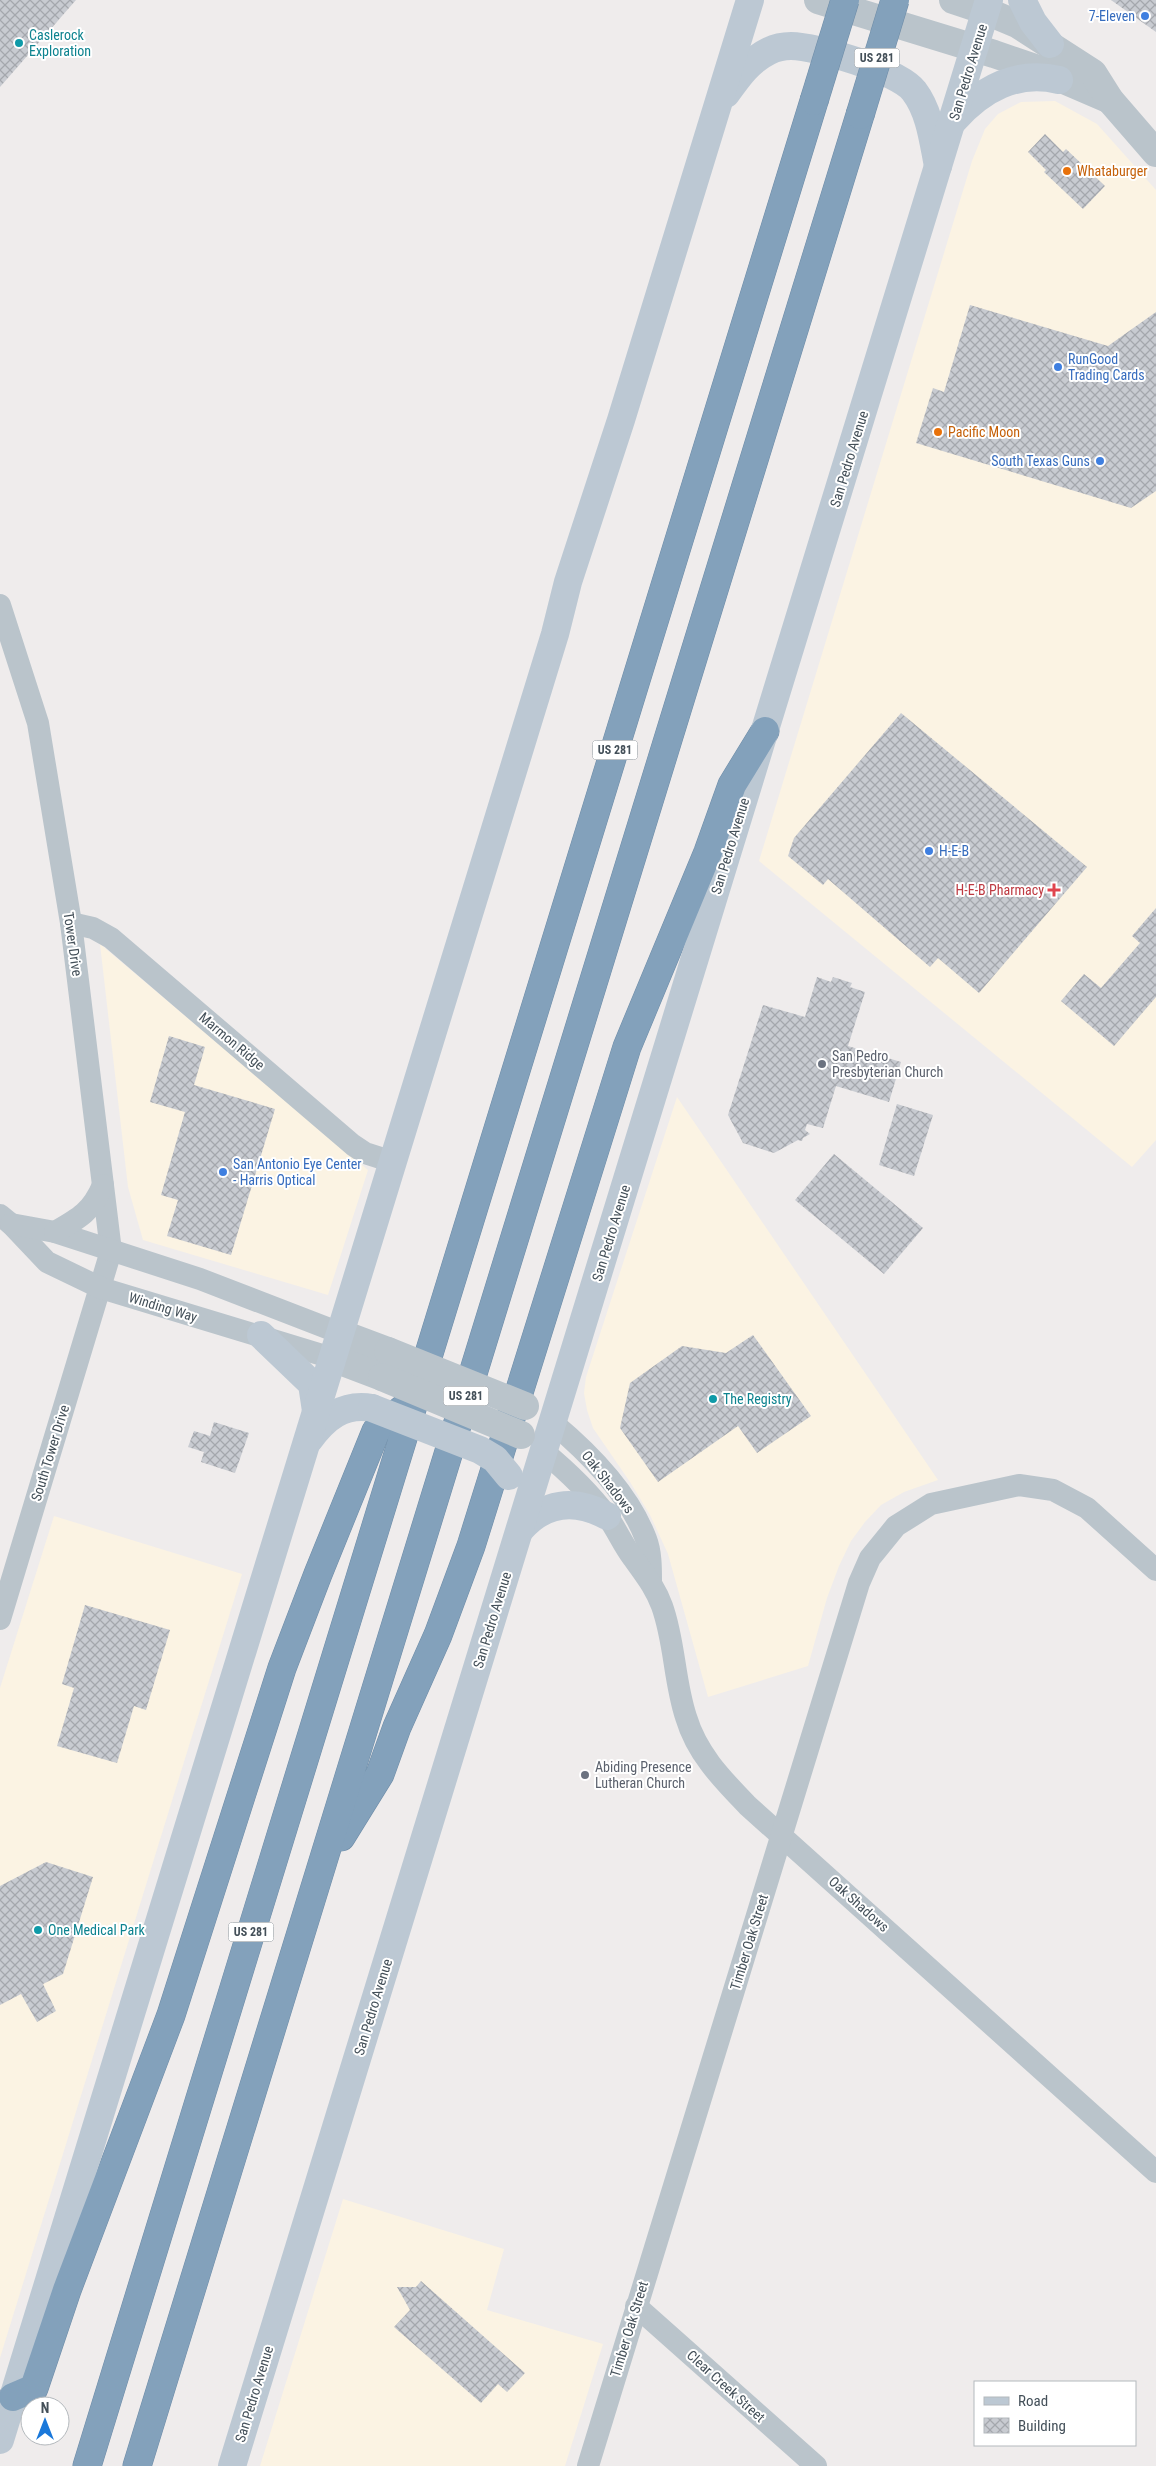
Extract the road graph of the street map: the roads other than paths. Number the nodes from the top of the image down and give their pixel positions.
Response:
1 (750, 0) edge
2 (818, 0) edge
3 (845, 0) edge
4 (894, 0) edge
5 (952, 0) edge
6 (1022, 0) edge
7 (988, 5) edge
8 (1050, 44) junction
9 (975, 48) junction
10 (1059, 80) junction
11 (1110, 100) junction
12 (718, 105) junction
13 (953, 121) junction
14 (1156, 153) edge
15 (938, 168) junction
16 (0, 605) edge
17 (766, 731) junction
18 (71, 922) junction
19 (393, 1162) junction
20 (103, 1185) junction
21 (6, 1220) edge
22 (56, 1232) junction
23 (111, 1250) junction
24 (101, 1288) junction
25 (237, 1294) junction
26 (228, 1326) junction
27 (261, 1335) junction
28 (336, 1346) junction
29 (385, 1364) junction
30 (415, 1399) junction
31 (316, 1411) junction
32 (553, 1423) junction
33 (306, 1443) junction
34 (544, 1452) junction
35 (607, 1516) junction
36 (521, 1525) junction
37 (1156, 1570) edge
38 (651, 1581) junction
39 (0, 1619) edge
40 (782, 1835) junction
41 (321, 1867) junction
42 (1156, 2172) edge
43 (636, 2306) junction
44 (13, 2397) junction
45 (0, 2440) edge
46 (87, 2466) edge
47 (137, 2466) edge
48 (232, 2466) edge
49 (588, 2466) edge
50 (816, 2466) edge

1 - 12 main road
2 - 9 street
3 - 30 highway, US 281, bridge
4 - 41 highway, US 281, bridge
5 - 7 street
6 - 8 main road
7 - 8 street
7 - 9 main road, San Pedro Avenue
8 - 11 street
9 - 10 street
9 - 13 main road, San Pedro Avenue
10 - 11 street
10 - 13 main road
11 - 14 street
12 - 15 main road
12 - 19 main road
13 - 15 main road, San Pedro Avenue
15 - 17 main road, San Pedro Avenue
16 - 18 street, Tower Drive
17 - 32 main road, San Pedro Avenue
17 - 41 highway
18 - 19 street, Marmon Ridge
18 - 20 street, Tower Drive
19 - 28 main road
20 - 22 street
20 - 23 street, Tower Drive
21 - 22 street, Winding Way
21 - 24 street, Winding Way
22 - 23 street, Winding Way
23 - 24 street, Tower Drive
23 - 25 street, Winding Way
24 - 26 street, Winding Way
24 - 39 street, South Tower Drive
25 - 26 street
25 - 28 street, Winding Way
26 - 27 street, Winding Way
27 - 28 street, Winding Way
27 - 31 main road
28 - 29 street
28 - 31 main road
29 - 32 street, bridge
29 - 34 street, bridge
30 - 44 highway
30 - 46 highway, US 281
31 - 33 main road
32 - 34 main road, San Pedro Avenue
32 - 38 street, Oak Shadows
33 - 36 main road, bridge
33 - 44 main road
34 - 35 street, Oak Shadows
34 - 36 main road, San Pedro Avenue
35 - 36 main road
35 - 38 street, Oak Shadows
36 - 48 main road, San Pedro Avenue
37 - 40 street, Timber Oak Street
38 - 40 street, Oak Shadows
40 - 42 street, Oak Shadows
40 - 43 street, Timber Oak Street
41 - 47 highway, US 281
43 - 49 street, Timber Oak Street
43 - 50 street, Clear Creek Street
44 - 45 main road

